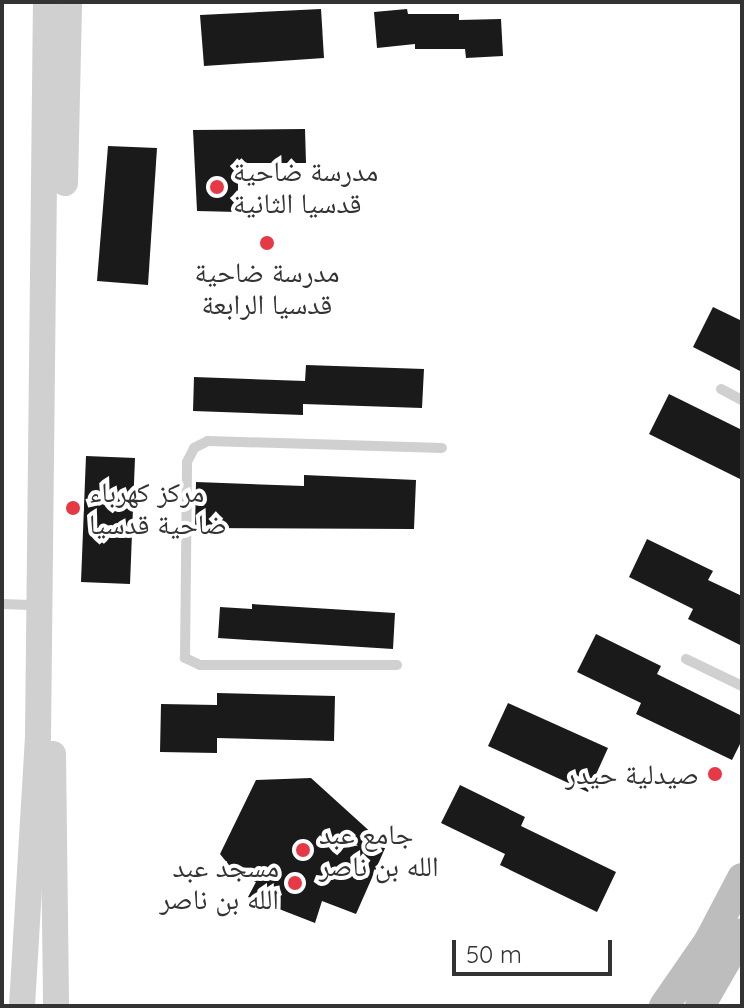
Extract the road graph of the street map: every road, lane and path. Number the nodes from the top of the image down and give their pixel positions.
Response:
1 (46, 2) edge
2 (69, 2) edge
3 (721, 389) dead end
4 (742, 400) edge
5 (51, 403) junction
6 (442, 448) dead end
7 (2, 604) edge
8 (46, 605) junction
9 (686, 659) dead end
10 (397, 665) dead end
11 (742, 686) edge
12 (45, 736) junction
13 (742, 878) edge
14 (742, 933) edge
15 (22, 1006) edge
16 (56, 1006) edge
17 (664, 1006) edge
18 (700, 1006) edge

1 - 5 street
2 - 5 street
3 - 4 lane
5 - 8 street
6 - 10 lane
7 - 8 lane
8 - 12 street
9 - 11 lane
12 - 15 street
12 - 16 street
13 - 17 main road
14 - 18 main road

